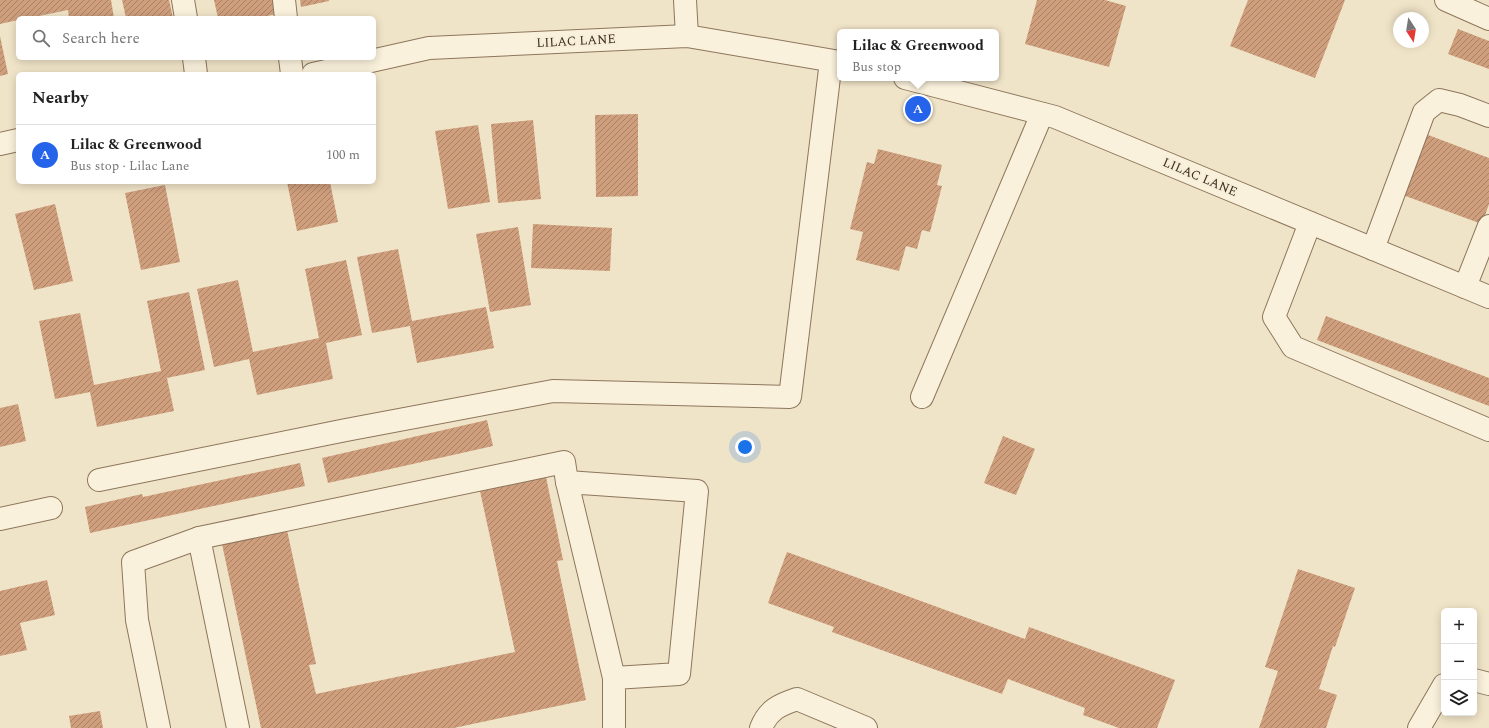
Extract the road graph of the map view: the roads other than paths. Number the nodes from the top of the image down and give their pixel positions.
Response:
1 (183, 0) edge
2 (284, 0) edge
3 (685, 0) edge
4 (1457, 2) edge
5 (186, 16) edge
6 (286, 16) edge
7 (1489, 19) edge
8 (687, 36) junction
9 (194, 60) edge
10 (290, 60) edge
11 (375, 60) edge
12 (376, 60) edge
13 (836, 62) edge
14 (196, 72) edge
15 (292, 72) edge
16 (321, 72) edge
17 (916, 81) edge
18 (1042, 114) junction
19 (1489, 116) edge
20 (16, 140) edge
21 (0, 144) edge
22 (1310, 223) junction
23 (1489, 226) edge
24 (1373, 249) junction
25 (1465, 287) junction
26 (1489, 297) edge
27 (922, 397) dead end
28 (1489, 430) edge
29 (99, 480) dead end
30 (567, 482) junction
31 (51, 508) dead end
32 (0, 519) edge
33 (199, 538) junction
34 (614, 678) junction
35 (1477, 681) edge
36 (1489, 684) edge
37 (1441, 690) edge
38 (159, 728) edge
39 (238, 728) edge
40 (614, 728) edge
41 (761, 728) edge
42 (866, 728) edge
43 (1419, 728) edge

1 - 5 street
2 - 6 street
3 - 8 street
4 - 7 street
8 - 12 street, LILAC LANE
8 - 13 street, LILAC LANE
9 - 14 street
10 - 15 street
11 - 16 street, LILAC LANE
13 - 29 street
17 - 18 street, LILAC LANE
18 - 22 street, LILAC LANE
18 - 27 street
19 - 24 street
20 - 21 street
22 - 24 street, LILAC LANE
22 - 28 street
23 - 25 street
24 - 25 street, LILAC LANE
25 - 26 street, LILAC LANE
30 - 33 street
30 - 34 street
30 - 34 street
31 - 32 street
33 - 38 street
33 - 39 street
34 - 40 street
35 - 36 street
37 - 43 street
41 - 42 street

